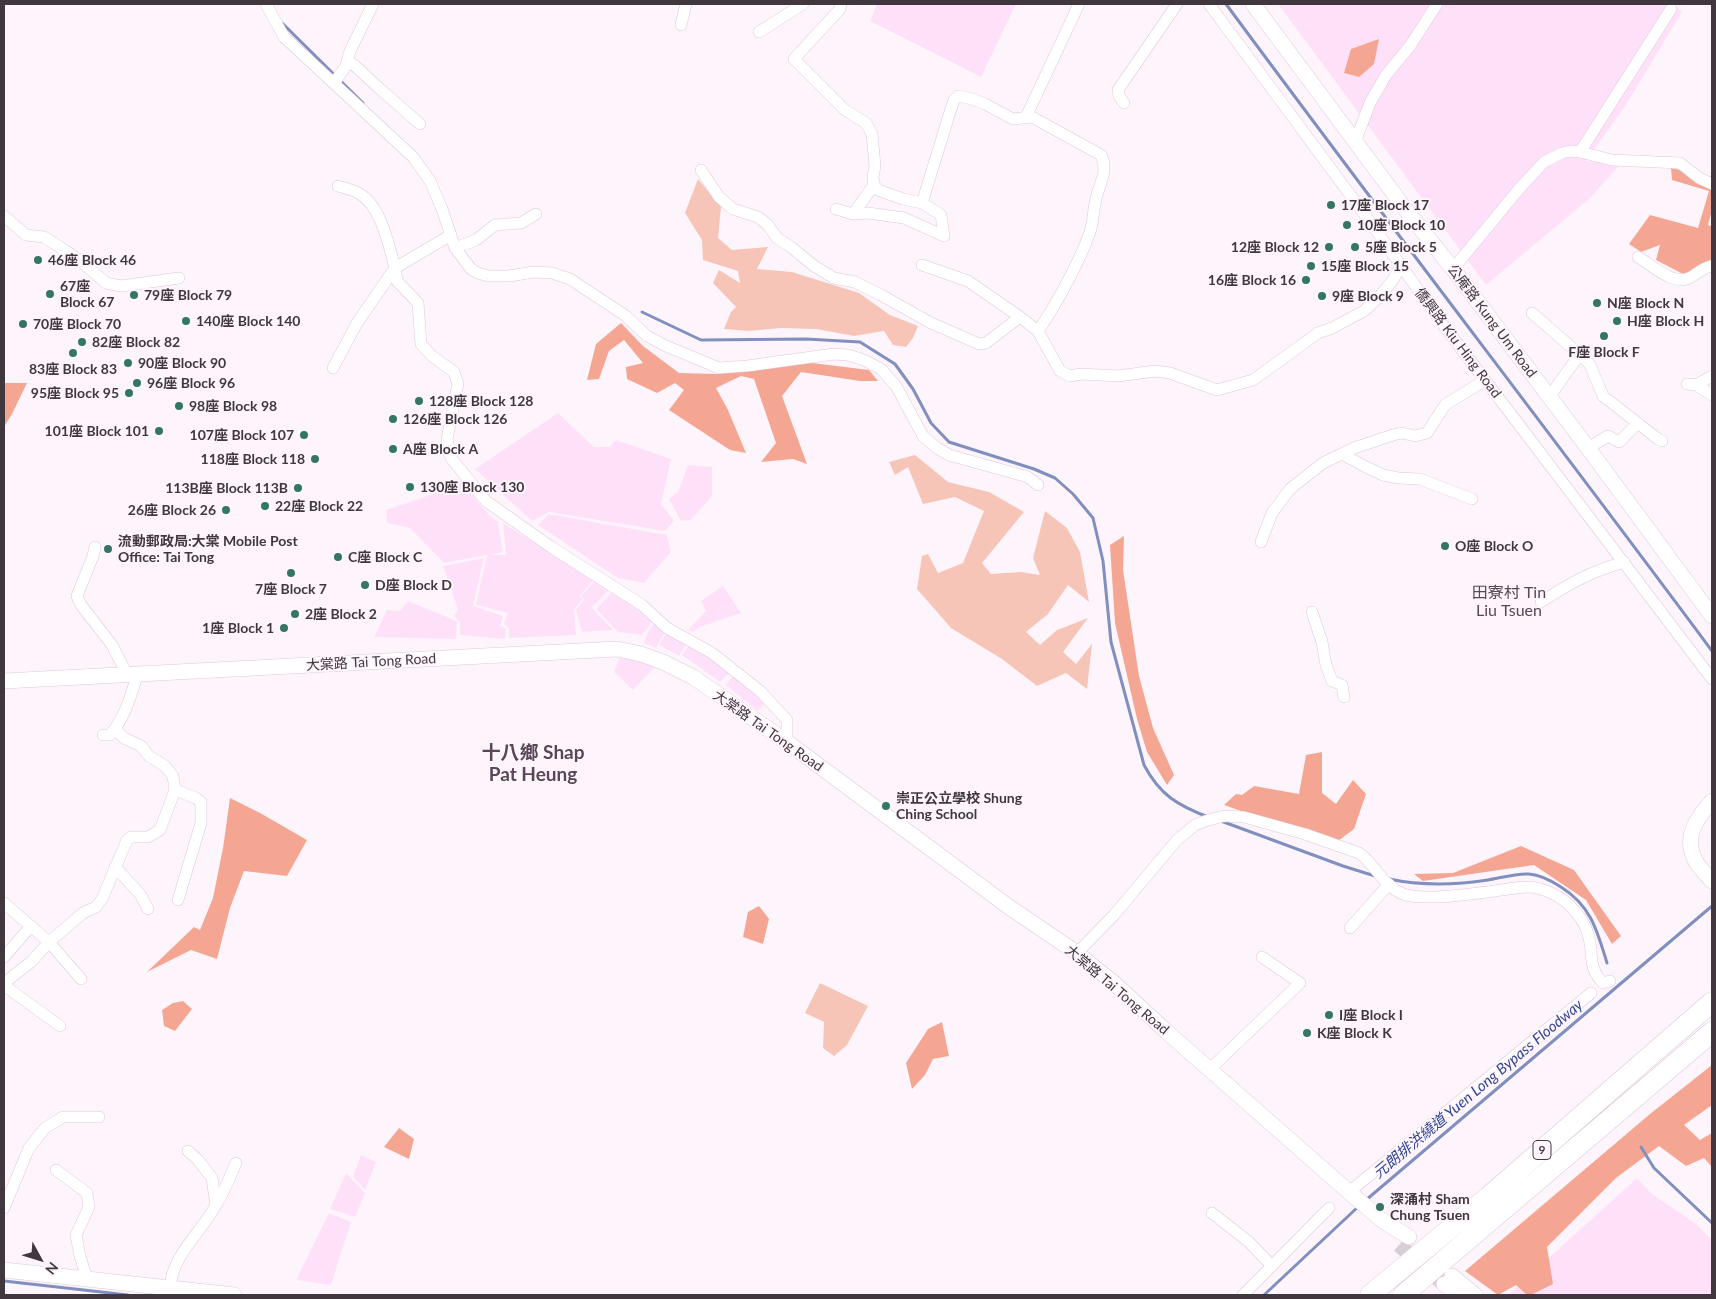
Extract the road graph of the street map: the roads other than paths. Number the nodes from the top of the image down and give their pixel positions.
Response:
1 (266, 4) edge
2 (373, 4) edge
3 (686, 4) edge
4 (804, 4) edge
5 (828, 4) edge
6 (1079, 4) edge
7 (1177, 4) edge
8 (1209, 4) edge
9 (1253, 4) edge
10 (1437, 4) edge
11 (841, 6) edge
12 (1671, 8) dead end
13 (681, 25) dead end
14 (759, 32) dead end
15 (347, 63) junction
16 (335, 82) junction
17 (1124, 102) dead end
18 (1026, 117) junction
19 (420, 124) dead end
20 (1355, 142) junction
21 (1580, 152) junction
22 (701, 170) dead end
23 (1712, 184) edge
24 (874, 185) junction
25 (338, 186) dead end
26 (922, 204) junction
27 (836, 209) dead end
28 (536, 214) dead end
29 (852, 214) junction
30 (4, 216) edge
31 (450, 235) junction
32 (455, 248) junction
33 (1638, 257) dead end
34 (922, 265) dead end
35 (1401, 265) junction
36 (1712, 266) edge
37 (395, 268) junction
38 (1453, 269) junction
39 (179, 278) dead end
40 (1532, 313) dead end
41 (1020, 317) junction
42 (1038, 331) junction
43 (1580, 354) junction
44 (333, 368) dead end
45 (1712, 376) edge
46 (1485, 380) junction
47 (1712, 395) edge
48 (1549, 397) junction
49 (1638, 423) junction
50 (1662, 441) dead end
51 (1588, 448) junction
52 (1342, 454) junction
53 (1038, 485) dead end
54 (1472, 499) dead end
55 (1261, 542) dead end
56 (95, 547) dead end
57 (1624, 562) junction
58 (1541, 602) dead end
59 (1312, 612) dead end
60 (1712, 616) edge
61 (133, 674) junction
62 (1712, 680) edge
63 (4, 681) edge
64 (1344, 697) dead end
65 (115, 729) junction
66 (103, 735) dead end
67 (787, 742) junction
68 (175, 790) junction
69 (1712, 801) edge
70 (115, 867) junction
71 (1712, 881) edge
72 (1392, 888) junction
73 (178, 900) dead end
74 (4, 903) edge
75 (148, 909) dead end
76 (31, 926) junction
77 (1350, 928) dead end
78 (49, 942) junction
79 (1077, 953) junction
80 (4, 957) edge
81 (1262, 957) dead end
82 (81, 979) dead end
83 (1610, 981) dead end
84 (4, 982) edge
85 (1592, 993) dead end
86 (1712, 1002) edge
87 (60, 1026) dead end
88 (1712, 1032) edge
89 (1210, 1069) junction
90 (99, 1117) dead end
91 (188, 1151) dead end
92 (236, 1163) dead end
93 (56, 1170) dead end
94 (9, 1183) edge
95 (1354, 1196) junction
96 (216, 1205) junction
97 (4, 1208) edge
98 (1329, 1208) dead end
99 (1212, 1213) dead end
100 (1404, 1241) tunnel mouth
101 (1272, 1266) junction
102 (4, 1270) edge
103 (87, 1279) junction
104 (170, 1288) junction
105 (234, 1295) edge
106 (1243, 1295) edge
107 (1370, 1295) edge
108 (1403, 1295) edge
109 (1460, 1295) edge
110 (1474, 1295) edge

1 - 16 street
2 - 15 street
3 - 13 street
4 - 14 street
5 - 11 street
6 - 18 street
7 - 17 street
8 - 35 street, 僑興路 Kiu Hing Road
9 - 20 street, 公庵路 Kung Um Road
10 - 20 street
11 - 24 street
12 - 21 street
15 - 16 street
15 - 19 street
16 - 31 street
18 - 26 street
18 - 42 street
20 - 38 street, 公庵路 Kung Um Road
21 - 23 street
21 - 38 street
22 - 41 street
24 - 26 street
24 - 29 street
25 - 37 street
26 - 29 street
27 - 29 street
28 - 32 street
30 - 39 street
31 - 32 street
31 - 37 street
32 - 53 street
33 - 36 street
34 - 41 street
35 - 42 street
35 - 46 street, 僑興路 Kiu Hing Road
37 - 44 street
37 - 67 street
38 - 48 street, 公庵路 Kung Um Road
40 - 43 street
41 - 42 street
43 - 48 street
43 - 49 street
45 - 47 street
46 - 52 street
46 - 57 street, 僑興路 Kiu Hing Road
48 - 51 street, 公庵路 Kung Um Road
49 - 50 street
49 - 51 street
51 - 60 street, 公庵路 Kung Um Road
52 - 54 street
52 - 55 street
56 - 61 street
57 - 58 street
57 - 62 street, 僑興路 Kiu Hing Road
59 - 64 street
61 - 63 street, 大棠路 Tai Tong Road
61 - 65 street
61 - 67 street, 大棠路 Tai Tong Road
65 - 66 street
65 - 68 street
67 - 79 street, 大棠路 Tai Tong Road
68 - 70 street
68 - 73 street
69 - 71 street
70 - 75 street
70 - 78 street
72 - 77 street
72 - 79 street
72 - 83 street
74 - 76 street
76 - 78 street
76 - 80 street
78 - 82 street
78 - 84 street
79 - 89 street, 大棠路 Tai Tong Road
81 - 89 street
84 - 87 street
85 - 95 street
86 - 107 highway, 9
88 - 108 highway, 9
89 - 95 street, 大棠路 Tai Tong Road
90 - 94 street
91 - 96 street
92 - 96 street
93 - 103 street
94 - 97 street
95 - 100 street, 大棠路 Tai Tong Road
96 - 104 street
98 - 101 street
99 - 101 street
101 - 106 street
102 - 103 street
103 - 104 street
104 - 105 street
109 - 110 street

